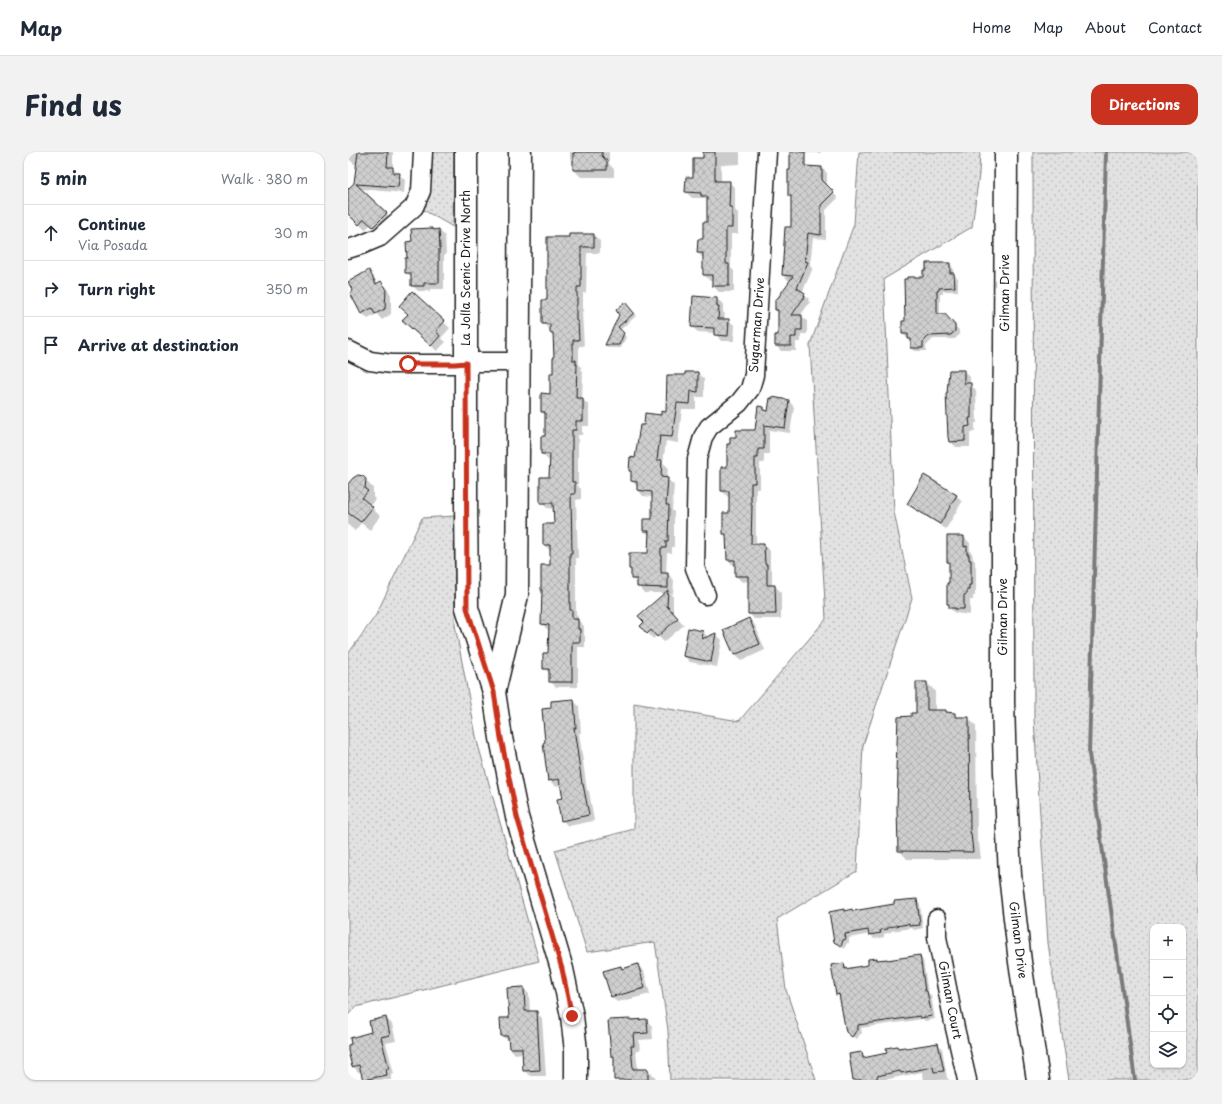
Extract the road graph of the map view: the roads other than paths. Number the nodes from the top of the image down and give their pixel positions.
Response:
1 (423, 152) edge
2 (466, 152) edge
3 (520, 152) edge
4 (767, 152) edge
5 (1006, 152) edge
6 (348, 249) edge
7 (348, 350) edge
8 (518, 362) junction
9 (466, 363) junction
10 (706, 595) dead end
11 (494, 692) junction
12 (938, 919) dead end
13 (576, 1080) edge
14 (967, 1080) edge
15 (1038, 1080) edge

1 - 6 street
2 - 9 main road, La Jolla Scenic Drive North
3 - 8 main road, La Jolla Scenic Drive North
4 - 10 street, Sugarman Drive
5 - 15 main road, Gilman Drive
7 - 9 street
8 - 9 street
8 - 11 main road, La Jolla Scenic Drive North
9 - 11 main road, La Jolla Scenic Drive North
11 - 13 main road, La Jolla Scenic Drive North
12 - 14 street, Gilman Court

